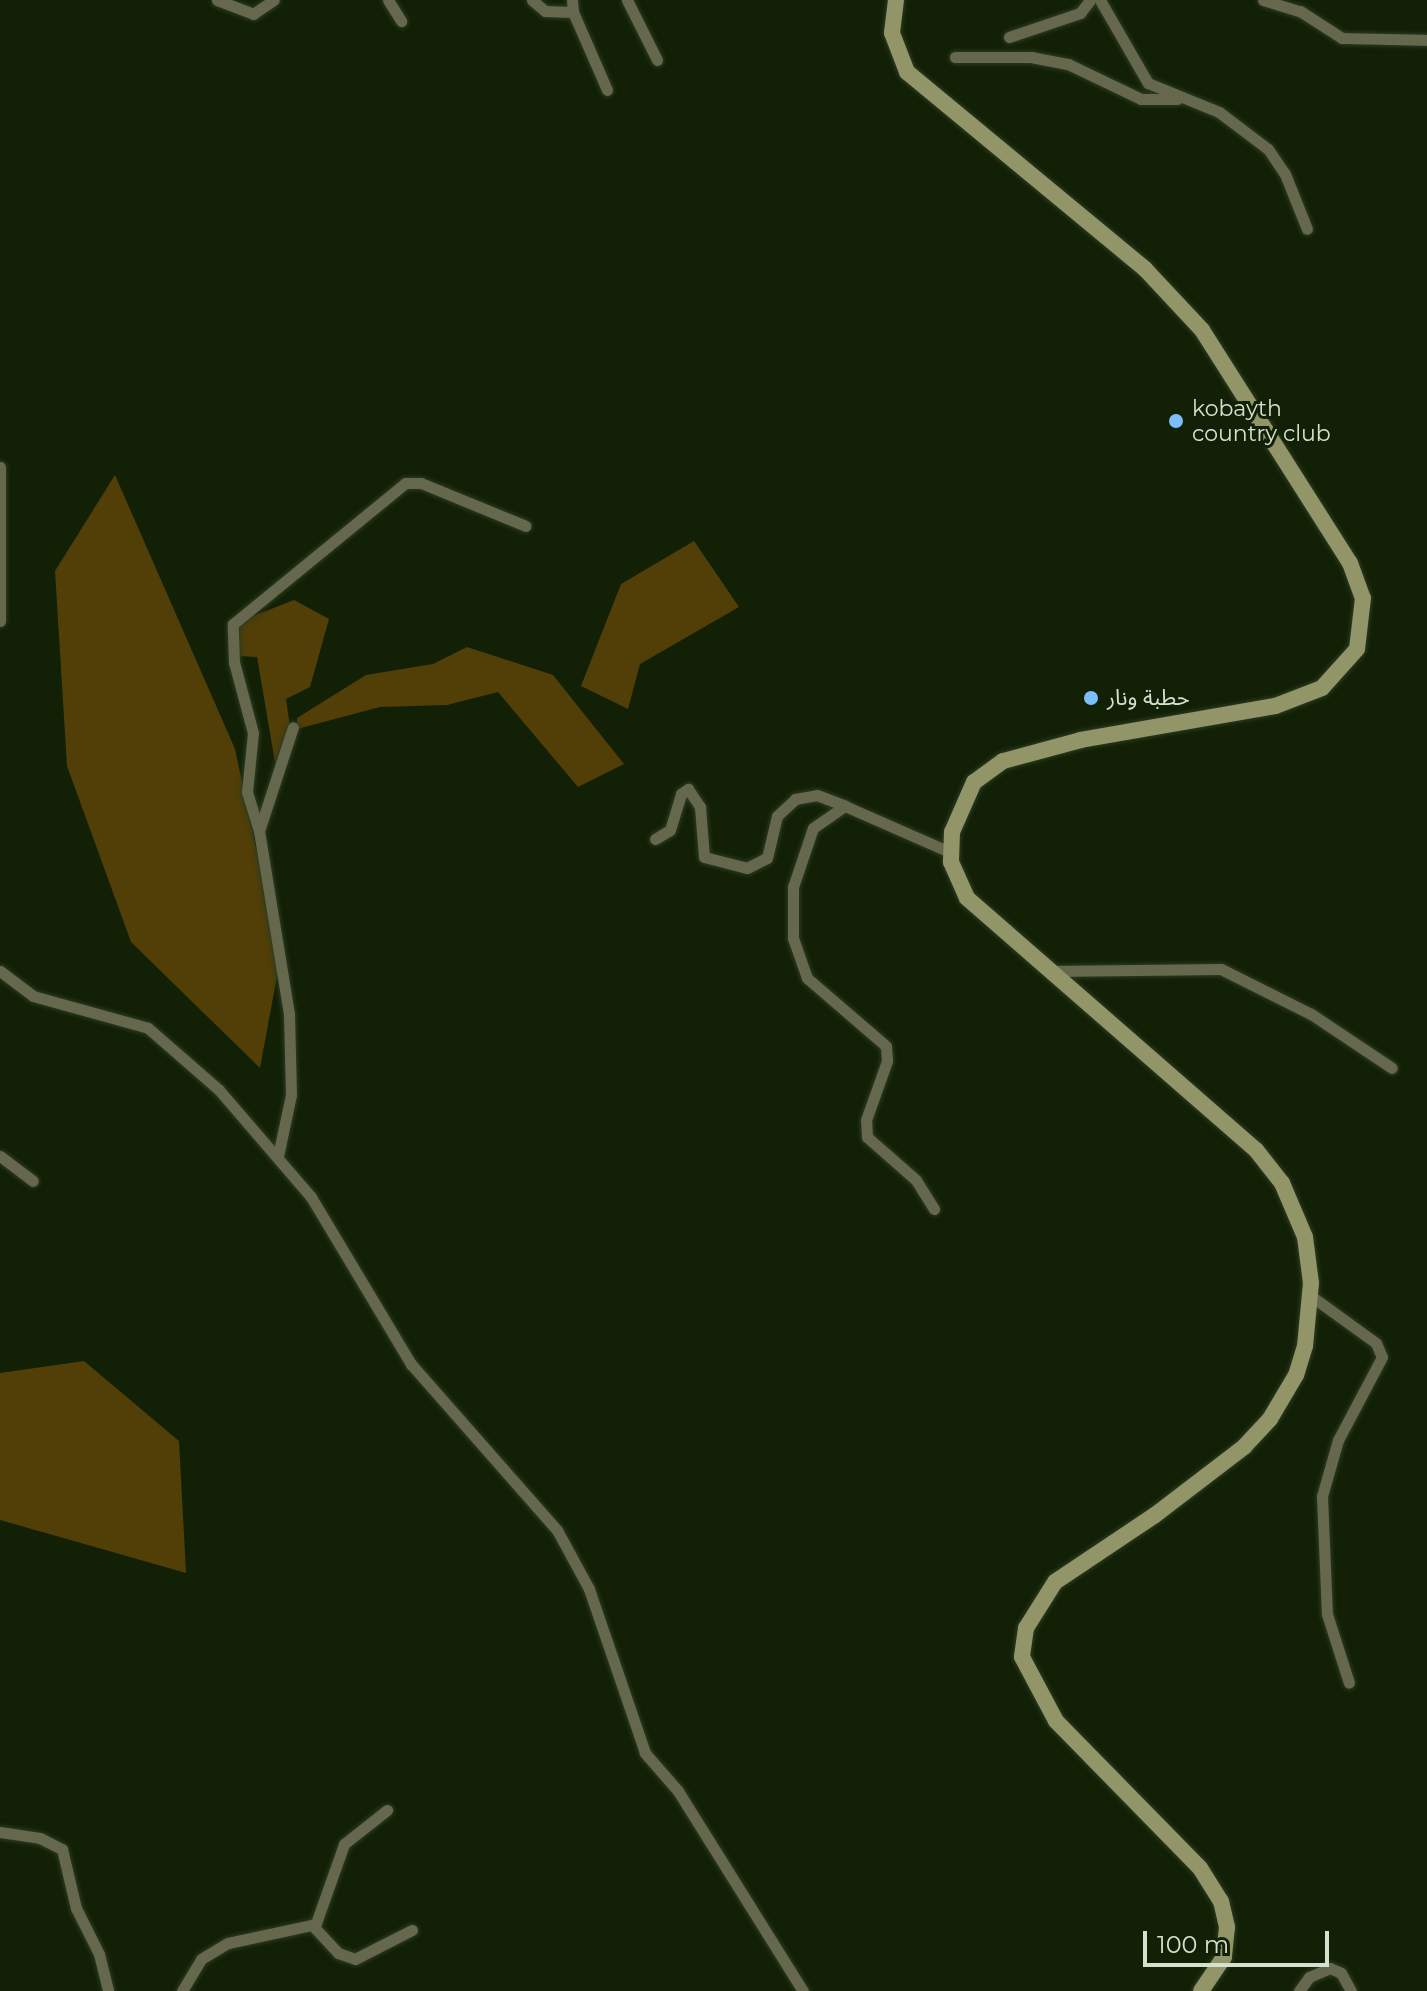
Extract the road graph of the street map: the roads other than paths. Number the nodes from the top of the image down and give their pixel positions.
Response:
1 (217, 0) edge
2 (274, 0) edge
3 (388, 0) edge
4 (532, 0) edge
5 (627, 0) edge
6 (896, 0) edge
7 (1090, 0) edge
8 (1100, 0) edge
9 (1263, 0) edge
10 (572, 6) edge
11 (401, 21) dead end
12 (1009, 37) dead end
13 (1427, 40) edge
14 (955, 57) dead end
15 (657, 60) dead end
16 (607, 90) dead end
17 (1192, 99) junction
18 (1307, 229) dead end
19 (0, 467) edge
20 (526, 526) dead end
21 (0, 621) edge
22 (293, 727) dead end
23 (845, 806) junction
24 (259, 831) junction
25 (655, 839) dead end
26 (950, 852) junction
27 (0, 971) edge
28 (1050, 971) junction
29 (1392, 1068) dead end
30 (0, 1156) edge
31 (278, 1156) junction
32 (33, 1181) dead end
33 (934, 1209) dead end
34 (1311, 1296) junction
35 (1349, 1683) dead end
36 (387, 1810) dead end
37 (1, 1828) edge
38 (315, 1926) junction
39 (412, 1930) dead end
40 (108, 1991) edge
41 (182, 1991) edge
42 (803, 1991) edge
43 (1201, 1991) edge
44 (1299, 1991) edge
45 (1351, 1991) edge

1 - 2 street
3 - 11 street
4 - 10 street
5 - 15 street
6 - 26 main road
7 - 12 street
8 - 17 street
9 - 13 street
10 - 16 street
14 - 17 street
17 - 18 street
19 - 21 street
20 - 24 street
22 - 24 street
23 - 25 street
23 - 26 street
23 - 33 street
24 - 31 street
26 - 28 main road
27 - 31 street
28 - 29 street
28 - 34 main road
30 - 32 street
31 - 42 street
34 - 35 street
34 - 43 main road
36 - 38 street
37 - 40 street
38 - 39 street
38 - 41 street
44 - 45 street

